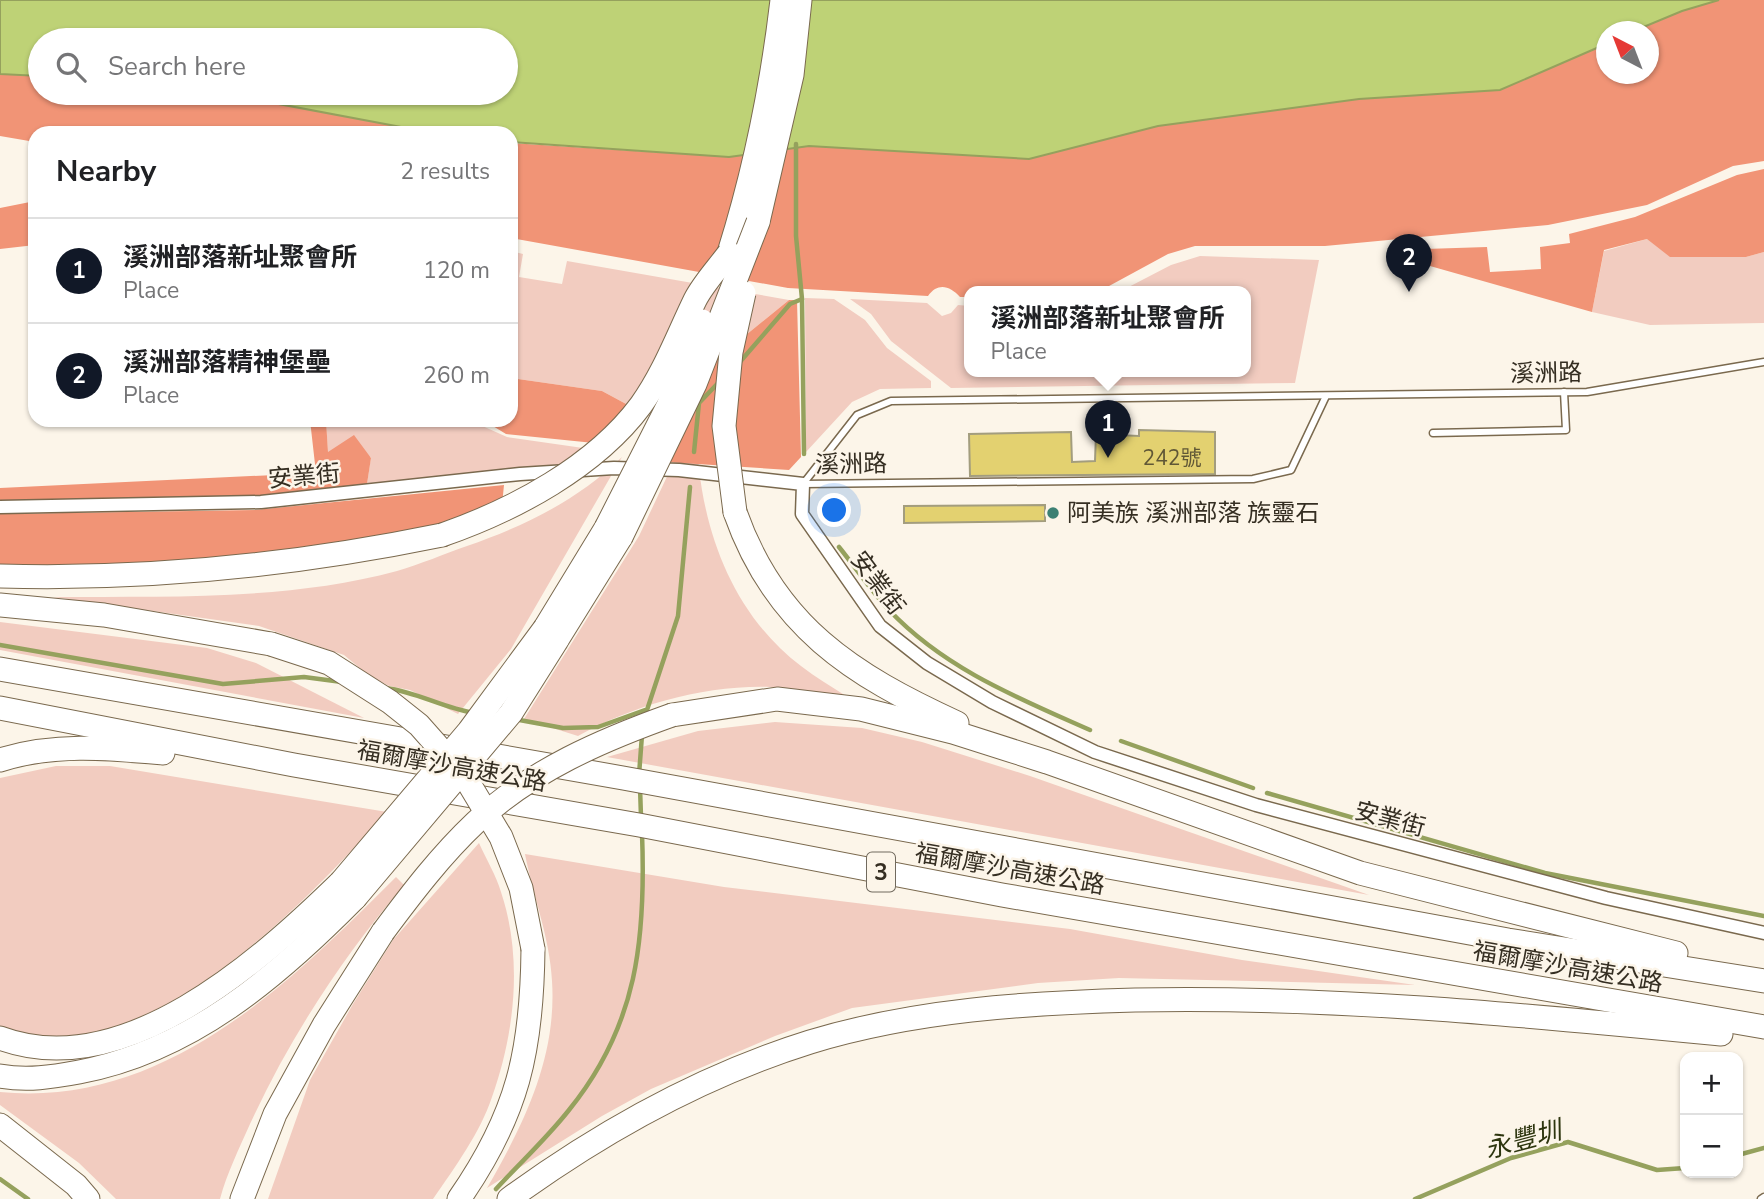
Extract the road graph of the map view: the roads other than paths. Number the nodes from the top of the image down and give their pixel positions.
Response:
1 (782, 0) edge
2 (802, 6) edge
3 (758, 222) junction
4 (729, 253) junction
5 (1764, 362) edge
6 (1564, 392) junction
7 (1326, 396) junction
8 (1433, 433) dead end
9 (803, 484) junction
10 (0, 507) edge
11 (613, 532) junction
12 (0, 576) edge
13 (0, 605) edge
14 (0, 669) edge
15 (0, 708) edge
16 (0, 760) edge
17 (1046, 762) junction
18 (294, 765) junction
19 (348, 890) junction
20 (1764, 933) edge
21 (1764, 979) edge
22 (1764, 1027) edge
23 (0, 1038) edge
24 (1764, 1038) edge
25 (0, 1076) edge
26 (0, 1125) edge
27 (88, 1199) edge
28 (242, 1199) edge
29 (459, 1199) edge
30 (509, 1199) edge

1 - 4 highway
2 - 3 highway
3 - 11 highway, bridge
3 - 17 highway, bridge
4 - 11 highway, bridge
4 - 12 highway, bridge
5 - 6 lane, 溪洲路
6 - 7 lane, 溪洲路
6 - 8 lane
7 - 9 lane, 溪洲路
7 - 9 lane, 溪洲路
9 - 10 street, 安業街
9 - 20 street, 安業街
11 - 19 highway, bridge
13 - 29 highway, bridge
14 - 21 highway, 福爾摩沙高速公路 / 3
15 - 18 highway, 福爾摩沙高速公路 / 3
16 - 18 highway
17 - 21 highway
17 - 28 highway, bridge
18 - 22 highway, 福爾摩沙高速公路 / 3
19 - 23 highway
19 - 25 highway
24 - 30 highway
26 - 27 highway

